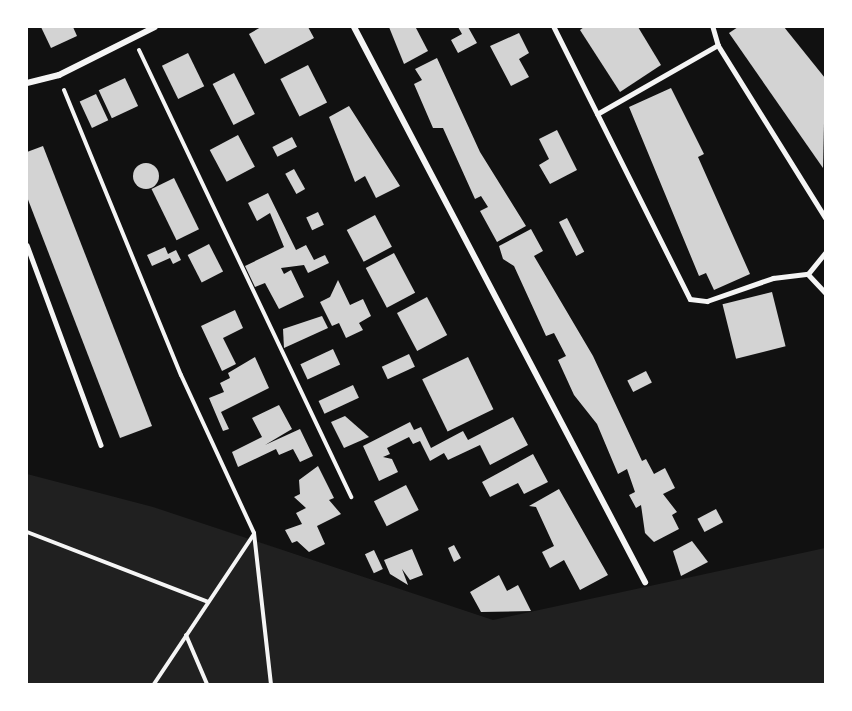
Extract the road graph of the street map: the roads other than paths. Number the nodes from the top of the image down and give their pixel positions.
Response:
1 (155, 27) edge
2 (354, 27) edge
3 (554, 27) edge
4 (713, 27) edge
5 (718, 45) junction
6 (27, 83) edge
7 (597, 114) junction
8 (825, 217) edge
9 (27, 245) edge
10 (825, 253) edge
11 (808, 274) junction
12 (825, 292) edge
13 (101, 445) dead end
14 (645, 582) dead end

1 - 6 street
2 - 14 street
3 - 7 lane
4 - 5 lane
5 - 7 lane
5 - 8 lane
7 - 11 lane
9 - 13 lane
10 - 11 lane
11 - 12 lane

